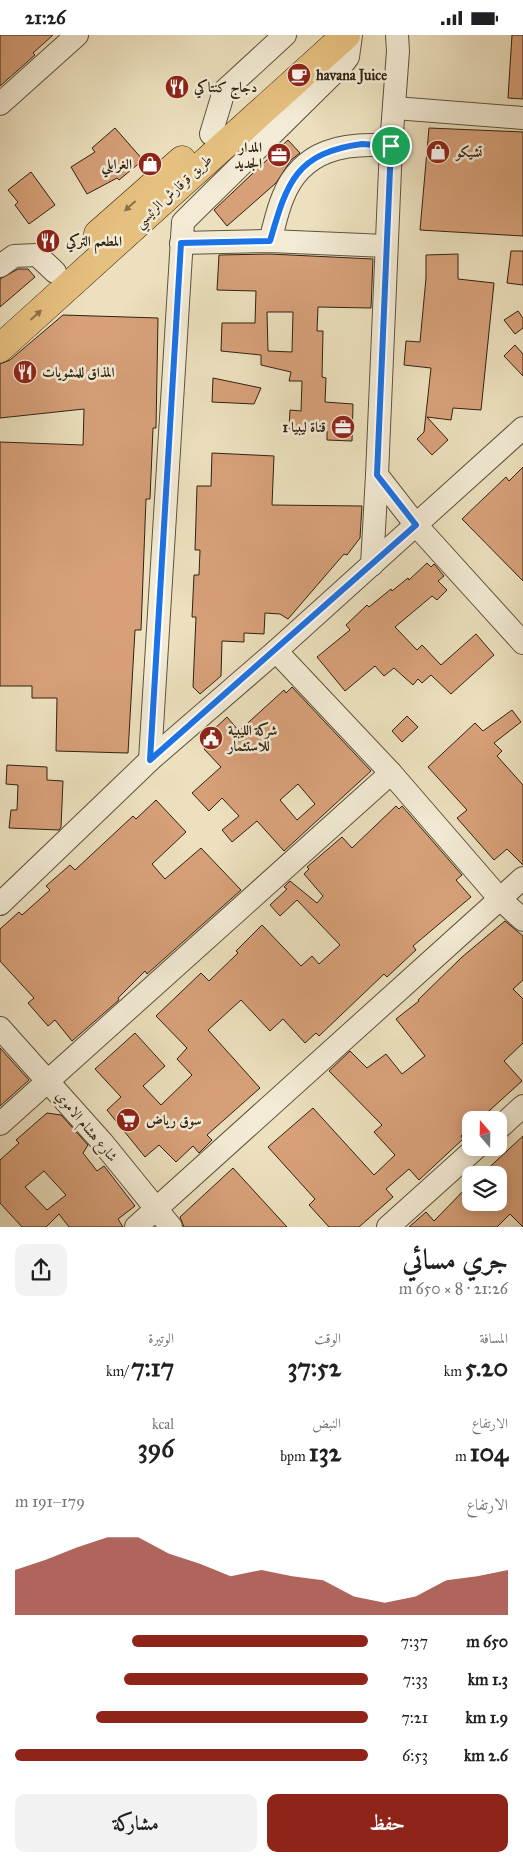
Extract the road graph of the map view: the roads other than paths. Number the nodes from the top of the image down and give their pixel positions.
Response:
1 (77, 35) edge
2 (285, 35) edge
3 (324, 35) edge
4 (346, 35) edge
5 (351, 35) edge
6 (397, 35) edge
7 (0, 104) edge
8 (395, 108) junction
9 (523, 118) edge
10 (211, 134) junction
11 (391, 146) junction
12 (156, 195) junction
13 (182, 233) junction
14 (270, 241) junction
15 (386, 246) junction
16 (0, 266) edge
17 (55, 272) junction
18 (0, 325) edge
19 (0, 348) edge
20 (523, 428) edge
21 (377, 475) junction
22 (416, 525) junction
23 (372, 565) junction
24 (523, 643) edge
25 (276, 651) junction
26 (150, 760) junction
27 (391, 773) junction
28 (523, 878) edge
29 (500, 899) junction
30 (0, 904) edge
31 (523, 920) edge
32 (0, 1028) edge
33 (47, 1079) junction
34 (523, 1106) edge
35 (508, 1120) edge
36 (0, 1124) edge
37 (467, 1156) edge
38 (155, 1209) junction
39 (136, 1227) edge
40 (171, 1227) edge
41 (388, 1227) edge

1 - 7 street
2 - 10 street
3 - 10 main road, طريق قرقارش الرئيسي
4 - 12 main road, طريق قرقارش الرئيسي
5 - 13 street
6 - 8 street
8 - 9 street
8 - 11 street
10 - 12 main road, طريق قرقارش الرئيسي
11 - 14 street
11 - 15 street
12 - 13 street
12 -> 17 main road, طريق قرقارش الرئيسي
19 -> 12 main road, طريق قرقارش الرئيسي
13 - 14 street
13 - 26 street
14 - 15 street
15 - 21 street
16 - 17 street
17 - 18 main road, طريق قرقارش الرئيسي
20 - 22 street
21 - 22 street
21 - 23 street
22 - 23 street
22 - 24 street
23 - 25 street
25 - 26 street
25 - 27 street
26 - 30 street
27 - 29 street
27 - 33 street
28 - 29 street
29 - 31 street
29 - 38 street
32 - 33 street, شارع هشام الاموي
33 - 36 street
33 - 38 street, شارع هشام الاموي
34 - 35 street
37 - 41 street
38 - 39 street
38 - 40 street, شارع هشام الاموي

